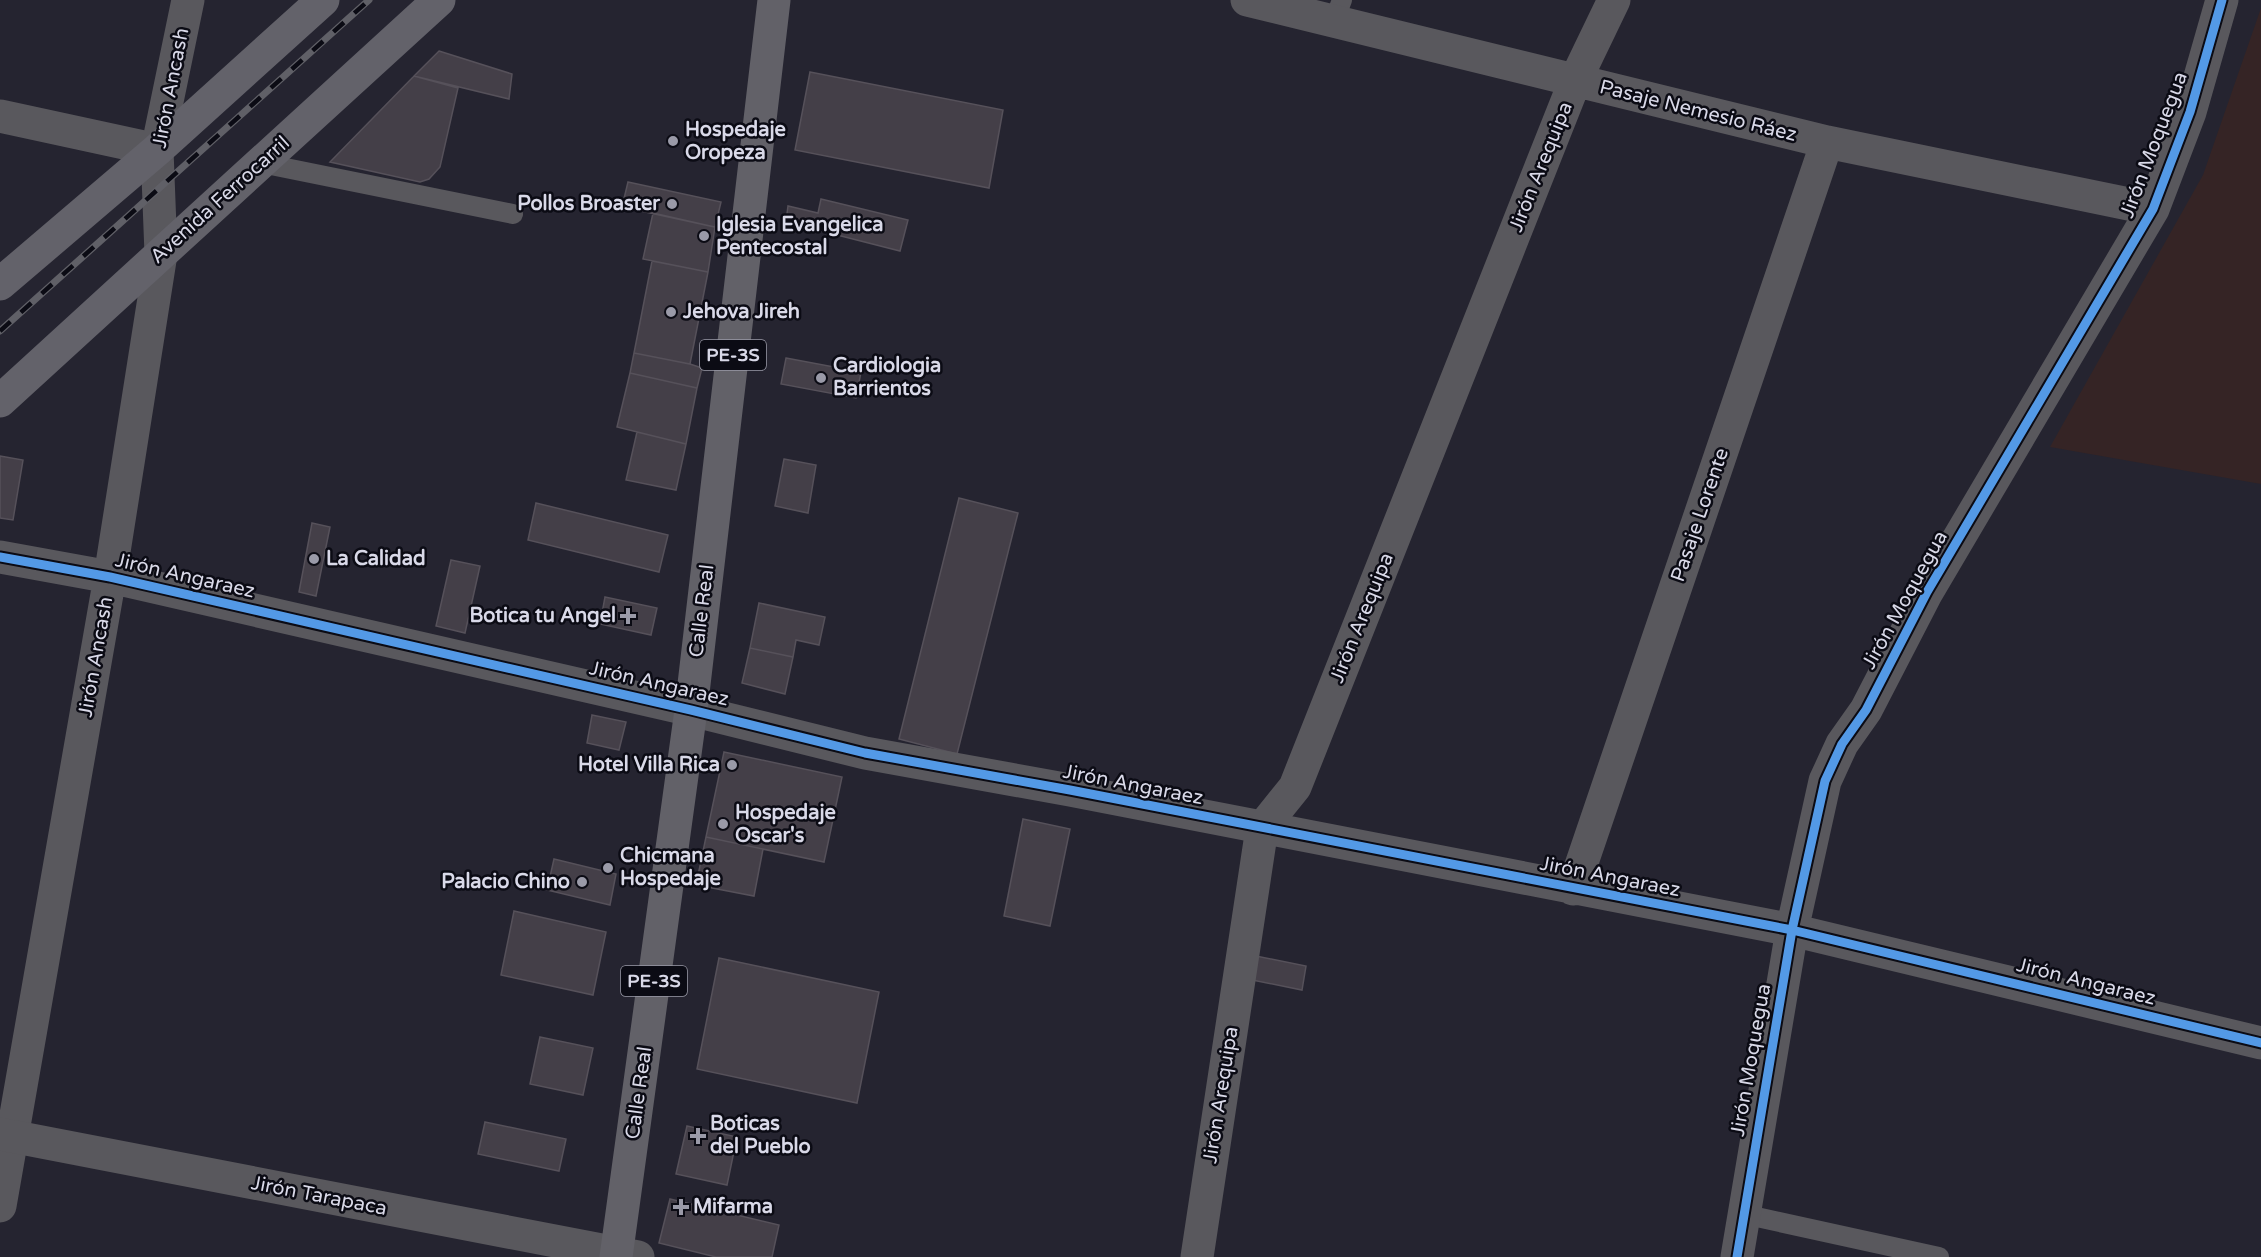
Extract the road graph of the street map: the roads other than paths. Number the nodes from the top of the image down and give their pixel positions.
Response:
1 (188, 0) edge
2 (323, 0) edge
3 (439, 0) edge
4 (774, 0) edge
5 (1247, 0) edge
6 (1614, 0) edge
7 (2222, 0) edge
8 (1338, 11) edge
9 (1575, 81) junction
10 (0, 116) edge
11 (1827, 142) junction
12 (157, 150) junction
13 (261, 163) junction
14 (2152, 209) junction
15 (513, 214) dead end
16 (161, 254) junction
17 (0, 284) edge
18 (0, 401) edge
19 (0, 557) edge
20 (110, 577) junction
21 (691, 710) junction
22 (1262, 828) junction
23 (1573, 888) junction
24 (1792, 930) junction
25 (2261, 1043) edge
26 (6, 1136) edge
27 (0, 1206) edge
28 (1743, 1214) junction
29 (624, 1256) edge
30 (1197, 1257) edge
31 (1737, 1257) edge
32 (1939, 1257) edge

1 - 12 street, Jirón Ancash
2 - 12 main road
3 - 13 main road, Avenida Ferrocarril
4 - 21 highway, Calle Real / PE-3S
5 - 8 street, Pasaje Nemesio Ráez
6 - 9 street, Jirón Arequipa
7 - 14 street, Jirón Moquegua
8 - 9 street, Pasaje Nemesio Ráez
9 - 11 street, Pasaje Nemesio Ráez
9 - 22 street, Jirón Arequipa
10 - 12 street
11 - 14 street, Pasaje Nemesio Ráez
11 - 23 street, Pasaje Lorente
12 - 16 street, Jirón Ancash
12 - 17 main road
13 - 15 lane
13 - 16 main road, Avenida Ferrocarril
14 - 24 street, Jirón Moquegua
16 - 18 main road, Avenida Ferrocarril
16 - 20 street, Jirón Ancash
19 - 20 street, Jirón Angaraez
20 - 21 street, Jirón Angaraez
20 - 26 street, Jirón Ancash
21 - 22 street, Jirón Angaraez
21 - 29 highway, Calle Real / PE-3S
22 - 23 street, Jirón Angaraez
22 - 30 street, Jirón Arequipa
23 - 24 street, Jirón Angaraez
24 - 25 street, Jirón Angaraez
24 - 28 street, Jirón Moquegua
26 - 27 street, Jirón Ancash
26 - 29 street, Jirón Tarapaca
28 - 31 street, Jirón Moquegua
28 - 32 lane

